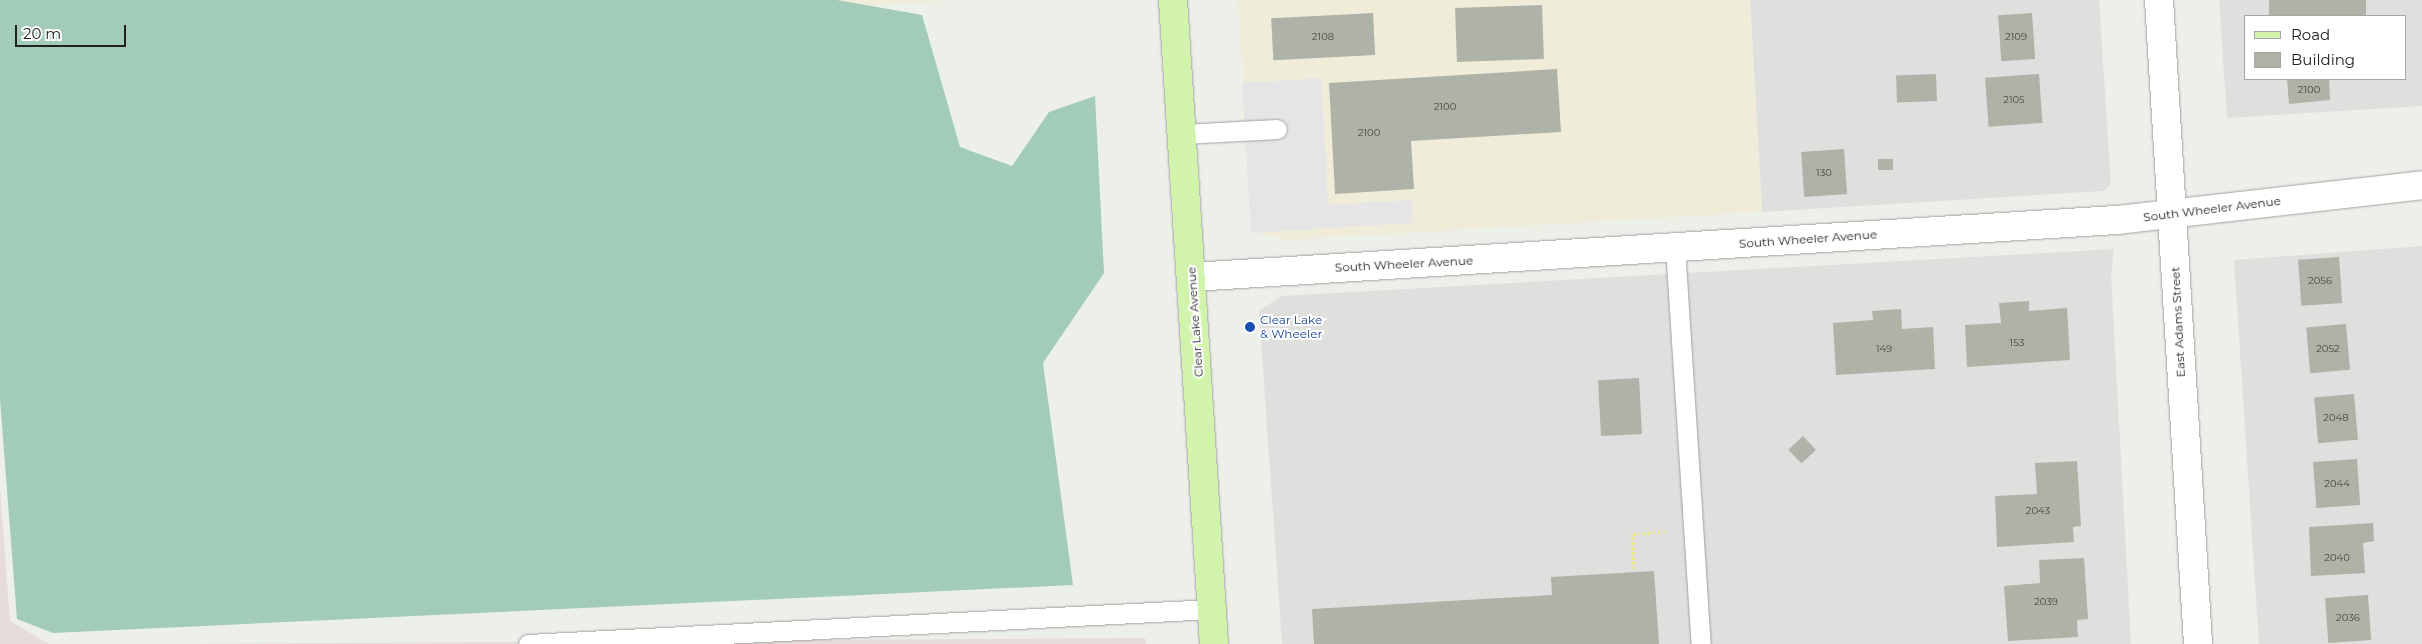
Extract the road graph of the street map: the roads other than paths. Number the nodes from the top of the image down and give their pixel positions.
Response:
1 (1173, 0) edge
2 (2158, 0) edge
3 (1277, 129) dead end
4 (1182, 134) junction
5 (2422, 185) edge
6 (2173, 213) junction
7 (1675, 247) junction
8 (1192, 278) junction
9 (1212, 609) junction
10 (528, 644) edge
11 (1214, 644) edge
12 (1701, 644) edge
13 (2198, 644) edge

1 - 4 main road, Clear Lake Avenue
2 - 6 street, East Adams Street
3 - 4 lane
4 - 8 main road, Clear Lake Avenue
5 - 6 street, South Wheeler Avenue
6 - 7 street, South Wheeler Avenue
6 - 13 street, East Adams Street
7 - 8 street, South Wheeler Avenue
7 - 12 lane
8 - 9 main road, Clear Lake Avenue
9 - 10 lane
9 - 11 main road, Clear Lake Avenue

